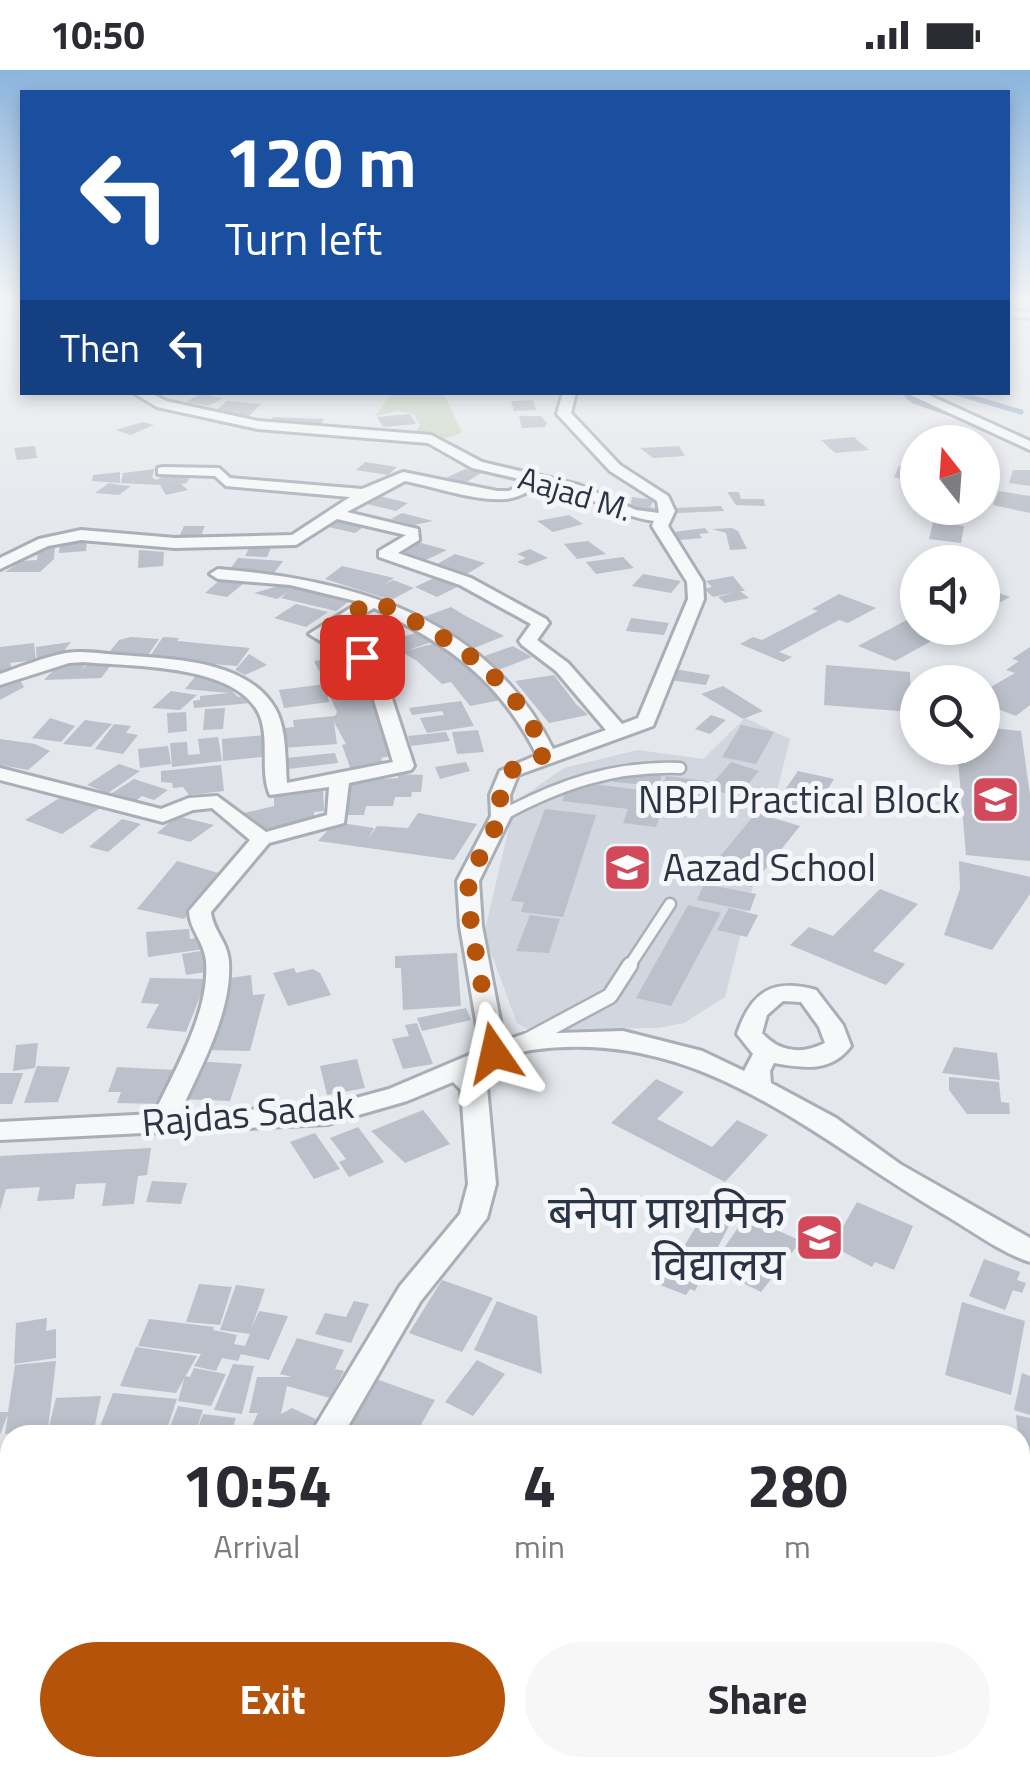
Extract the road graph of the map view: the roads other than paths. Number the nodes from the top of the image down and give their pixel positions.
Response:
1 (146, 395) edge
2 (569, 395) edge
3 (917, 395) edge
4 (1030, 446) edge
5 (163, 470) dead end
6 (543, 480) junction
7 (364, 494) junction
8 (334, 514) junction
9 (660, 526) junction
10 (0, 564) edge
11 (218, 574) dead end
12 (374, 600) junction
13 (0, 680) edge
14 (618, 732) junction
15 (546, 754) junction
16 (680, 768) dead end
17 (0, 774) edge
18 (339, 782) junction
19 (501, 816) junction
20 (262, 838) junction
21 (670, 904) dead end
22 (524, 1042) junction
23 (494, 1053) junction
24 (766, 1053) dead end
25 (456, 1070) junction
26 (759, 1088) junction
27 (162, 1125) junction
28 (0, 1131) edge
29 (1030, 1251) edge
30 (332, 1425) edge

1 - 6 street, Aajad M.
2 - 9 street
3 - 4 street
5 - 7 street
6 - 7 street
6 - 9 street, Aajad M.
7 - 8 street
8 - 10 street
8 - 14 street
9 - 14 street, Aajad M.
11 - 12 street
12 - 15 street
12 - 18 street
13 - 18 street
14 - 15 street, Aajad M.
15 - 19 street, Aajad M.
16 - 19 lane
17 - 20 street
18 - 20 street
19 - 23 street, Aajad M.
20 - 27 street
21 - 22 lane
22 - 23 street, Rajdas Sadak
22 - 26 street, Rajdas Sadak
23 - 25 street, Rajdas Sadak
24 - 26 street
25 - 27 street, Rajdas Sadak
25 - 30 street
26 - 29 street, Rajdas Sadak
27 - 28 street, Rajdas Sadak

